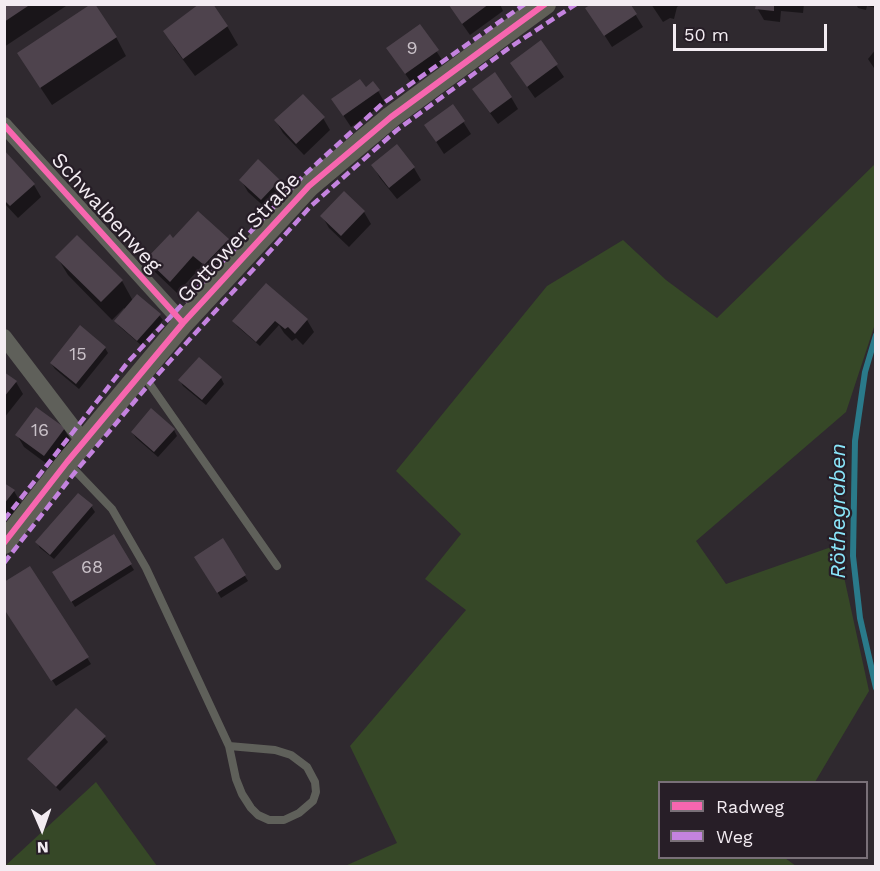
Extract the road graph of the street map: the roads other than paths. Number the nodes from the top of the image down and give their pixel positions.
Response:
1 (545, 4) edge
2 (4, 125) edge
3 (183, 323) junction
4 (4, 337) edge
5 (142, 372) junction
6 (84, 442) junction
7 (67, 462) junction
8 (4, 543) edge
9 (277, 566) dead end
10 (229, 746) junction

1 - 3 street, Gottower Straße
2 - 3 street, Schwalbenweg
3 - 5 street, Gottower Straße
4 - 6 street
5 - 6 street, Gottower Straße
5 - 9 lane
6 - 7 street, Gottower Straße
7 - 8 street, Gottower Straße
7 - 10 lane
10 - 10 lane

